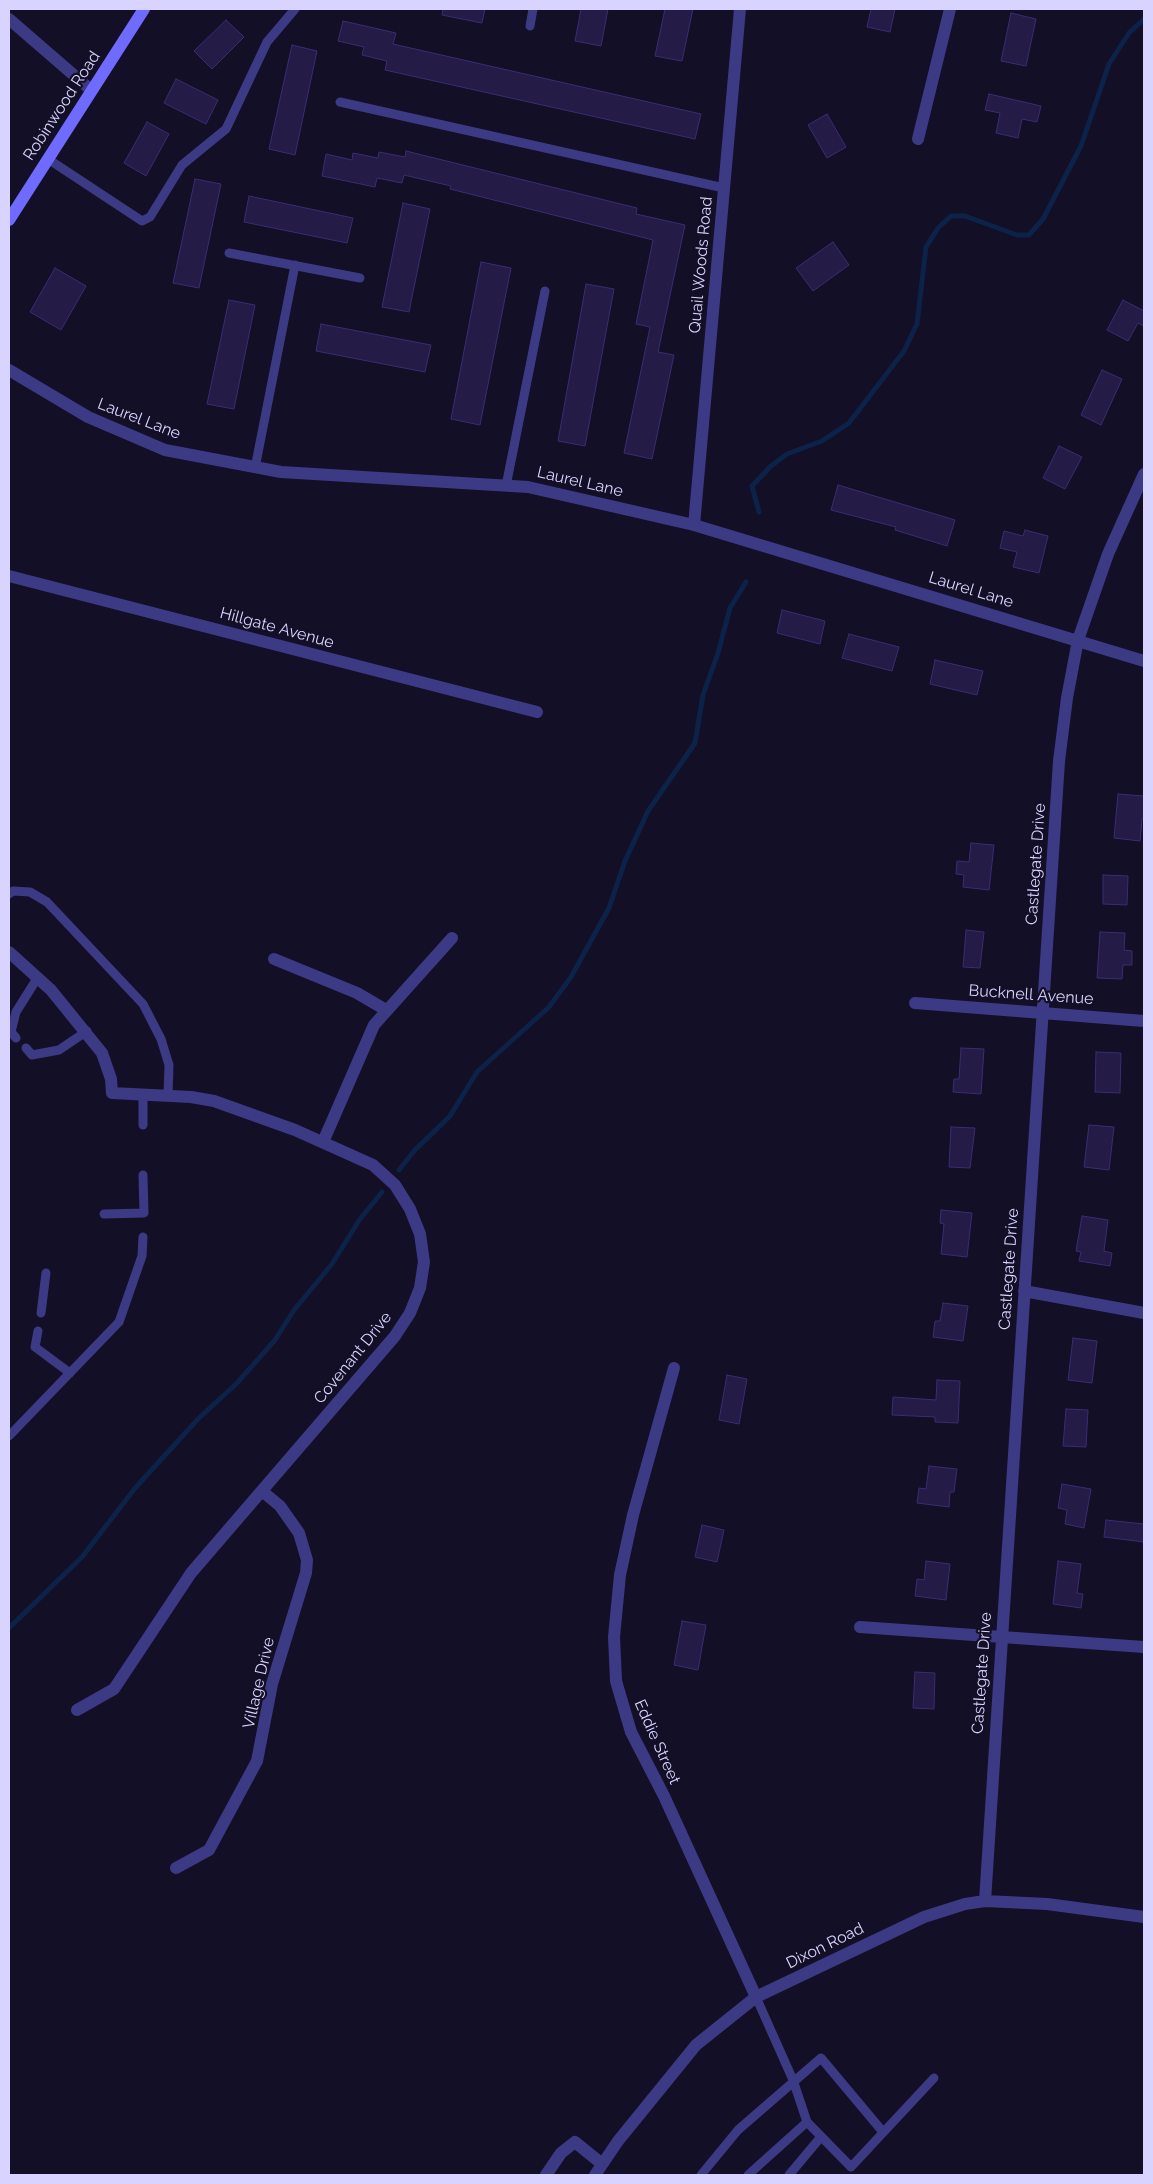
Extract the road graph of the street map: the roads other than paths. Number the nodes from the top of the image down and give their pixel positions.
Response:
1 (144, 9) edge
2 (295, 9) edge
3 (533, 9) edge
4 (740, 9) edge
5 (950, 9) edge
6 (9, 19) edge
7 (530, 26) dead end
8 (91, 90) junction
9 (340, 102) dead end
10 (918, 139) dead end
11 (48, 159) junction
12 (724, 188) junction
13 (9, 220) edge
14 (229, 253) dead end
15 (295, 265) junction
16 (360, 278) dead end
17 (546, 291) dead end
18 (9, 370) edge
19 (255, 468) junction
20 (1144, 474) edge
21 (506, 486) junction
22 (694, 525) junction
23 (9, 576) edge
24 (1078, 640) junction
25 (1144, 661) edge
26 (537, 712) dead end
27 (9, 894) edge
28 (452, 938) dead end
29 (9, 952) edge
30 (274, 959) dead end
31 (38, 977) junction
32 (915, 1003) dead end
33 (386, 1010) junction
34 (1042, 1012) junction
35 (1144, 1020) edge
36 (86, 1031) junction
37 (16, 1038) dead end
38 (26, 1048) dead end
39 (143, 1094) junction
40 (168, 1096) junction
41 (143, 1125) dead end
42 (323, 1142) junction
43 (143, 1175) dead end
44 (104, 1214) dead end
45 (143, 1237) dead end
46 (46, 1273) dead end
47 (1024, 1291) junction
48 (41, 1313) dead end
49 (1144, 1313) edge
50 (38, 1332) dead end
51 (674, 1368) dead end
52 (70, 1373) junction
53 (9, 1436) edge
54 (262, 1490) junction
55 (860, 1627) dead end
56 (1001, 1637) junction
57 (1144, 1647) edge
58 (77, 1710) dead end
59 (176, 1868) dead end
60 (985, 1901) junction
61 (1144, 1917) edge
62 (756, 1997) junction
63 (934, 2078) dead end
64 (793, 2080) junction
65 (807, 2122) junction
66 (883, 2132) junction
67 (820, 2138) junction
68 (602, 2164) junction
69 (546, 2175) edge
70 (595, 2175) edge
71 (700, 2175) edge
72 (748, 2175) edge
73 (789, 2175) edge

1 - 8 main road, Robinwood Road
2 - 11 lane
3 - 7 lane
4 - 12 street, Quail Woods Road
5 - 10 street
6 - 8 street
8 - 11 main road, Robinwood Road
9 - 12 lane
11 - 13 main road, Robinwood Road
12 - 22 street, Quail Woods Road
14 - 15 lane
15 - 16 lane
15 - 19 lane
17 - 21 lane
18 - 19 street, Laurel Lane
19 - 21 street, Laurel Lane
20 - 24 street, Castlegate Drive
21 - 22 street, Laurel Lane
22 - 24 street, Laurel Lane
23 - 26 street, Hillgate Avenue
24 - 25 street, Laurel Lane
24 - 34 street, Castlegate Drive
27 - 40 lane
28 - 33 street
29 - 31 street, Covenant Drive
30 - 33 street
31 - 36 street, Covenant Drive
31 - 37 lane
32 - 34 street, Bucknell Avenue
33 - 42 street
34 - 35 street, Bucknell Avenue
34 - 47 street, Castlegate Drive
36 - 38 lane
36 - 39 street, Covenant Drive
39 - 40 street, Covenant Drive
39 - 41 lane
40 - 42 street, Covenant Drive
42 - 54 street, Covenant Drive
43 - 44 lane
45 - 52 lane
46 - 48 lane
47 - 49 street
47 - 56 street, Castlegate Drive
50 - 52 lane
51 - 62 street, Eddie Street
52 - 53 lane
54 - 58 street, Covenant Drive
54 - 59 street, Village Drive
55 - 56 street
56 - 57 street
56 - 60 street, Castlegate Drive
60 - 61 street, Dixon Road
60 - 62 street, Dixon Road
62 - 64 lane
62 - 68 street, Dixon Road
63 - 66 lane
64 - 65 lane
64 - 66 lane
64 - 71 lane
65 - 67 lane
65 - 72 lane
66 - 67 lane
67 - 73 lane
68 - 69 street
68 - 70 street, Dixon Road

